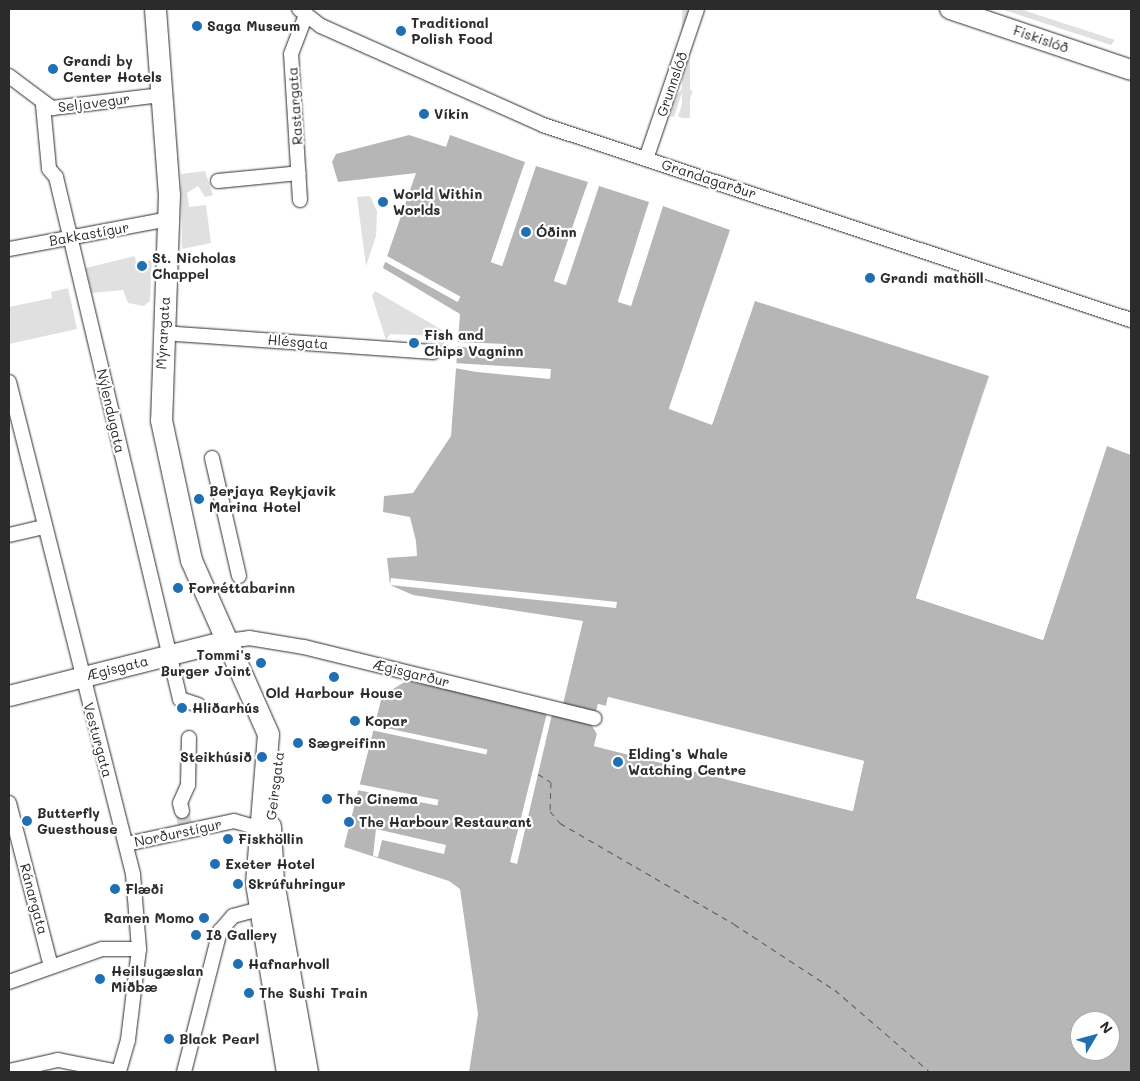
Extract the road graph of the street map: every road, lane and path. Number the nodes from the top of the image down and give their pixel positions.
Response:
1 (697, 9) edge
2 (950, 9) edge
3 (154, 11) edge
4 (303, 12) edge
5 (1131, 70) edge
6 (9, 76) edge
7 (161, 95) junction
8 (43, 105) junction
9 (646, 158) junction
10 (299, 173) junction
11 (218, 181) dead end
12 (300, 200) dead end
13 (169, 219) junction
14 (69, 238) junction
15 (9, 249) edge
16 (1131, 320) edge
17 (162, 333) junction
18 (433, 352) dead end
19 (9, 382) edge
20 (212, 458) dead end
21 (44, 527) junction
22 (9, 535) edge
23 (239, 576) dead end
24 (230, 650) junction
25 (170, 655) junction
26 (82, 677) junction
27 (9, 696) edge
28 (198, 705) dead end
29 (594, 718) dead end
30 (189, 738) dead end
31 (9, 803) edge
32 (184, 822) junction
33 (258, 828) junction
34 (126, 844) junction
35 (268, 906) junction
36 (139, 949) junction
37 (51, 966) junction
38 (9, 982) edge
39 (9, 1072) edge
40 (118, 1072) edge
41 (184, 1072) edge
42 (287, 1072) edge
43 (307, 1072) edge

1 - 9 street, Grunnslóð
2 - 5 street, Fiskislóð
3 - 7 main road, Mýrargata
4 - 9 street, Grandagarður
4 - 10 street, Rastargata
6 - 8 street, Seljavegur
7 - 8 street, Seljavegur
7 - 13 main road, Mýrargata
8 - 14 street, Nýlendugata
9 - 16 street, Grandagarður
10 - 11 street
10 - 12 street, Rastargata
13 - 14 street, Bakkastígur
13 - 17 main road, Mýrargata
14 - 15 street, Bakkastígur
14 - 25 street, Nýlendugata
17 - 18 street, Hlésgata
17 - 24 main road, Mýrargata
19 - 21 street, Vesturgata
20 - 23 street
21 - 22 street
21 - 26 street, Vesturgata
24 - 25 street, Ægisgata
24 - 29 street, Ægisgarður
24 - 33 main road, Geirsgata
24 - 35 main road, Geirsgata
25 - 26 street, Ægisgata
25 - 28 street, Nýlendugata
26 - 27 street, Ægisgata
26 - 34 street, Vesturgata
30 - 32 street
31 - 37 street, Ránargata
32 - 33 street, Norðurstígur
32 - 34 street, Norðurstígur
33 - 35 main road, Geirsgata
34 - 36 street, Vesturgata
35 - 41 street
35 - 42 main road, Geirsgata
35 - 43 main road, Geirsgata
36 - 37 street
36 - 40 street, Vesturgata
37 - 38 street
39 - 40 street

